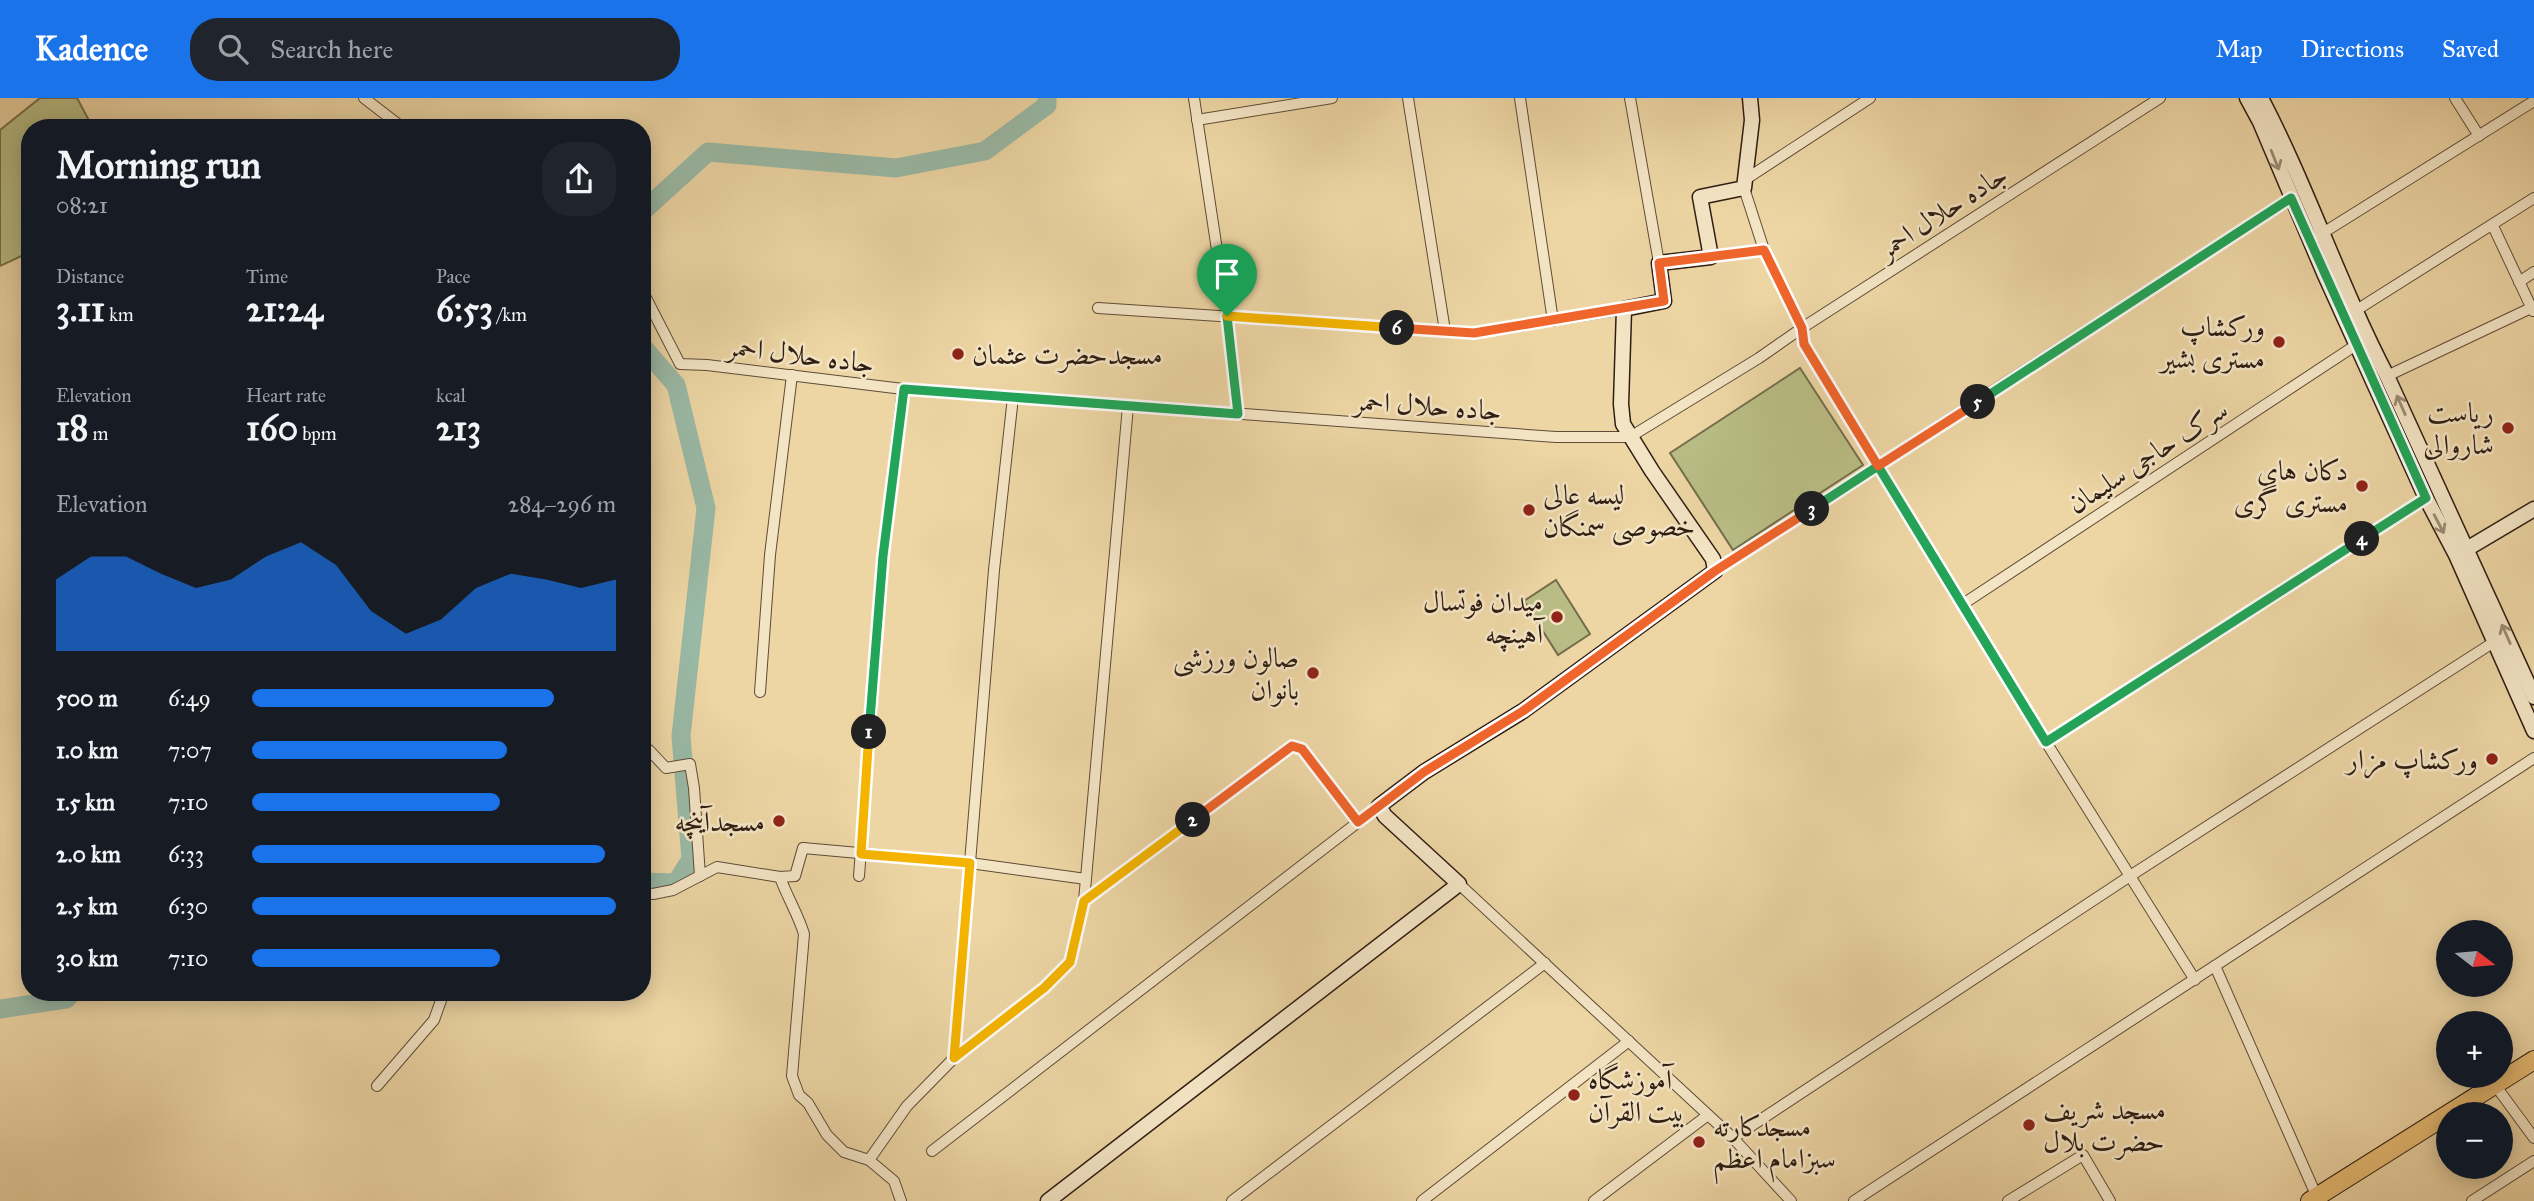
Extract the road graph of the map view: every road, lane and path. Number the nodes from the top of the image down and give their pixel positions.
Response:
1 (364, 98) edge
2 (1194, 98) edge
3 (1332, 98) edge
4 (1408, 98) edge
5 (1520, 98) edge
6 (1630, 98) edge
7 (1750, 98) edge
8 (1870, 98) edge
9 (2160, 98) edge
10 (2247, 98) edge
11 (2262, 98) edge
12 (2455, 98) edge
13 (2534, 101) edge
14 (391, 119) edge
15 (1197, 120) junction
16 (2479, 136) junction
17 (1745, 183) junction
18 (2291, 198) junction
19 (2534, 198) edge
20 (2493, 226) junction
21 (2316, 237) junction
22 (1764, 250) junction
23 (1711, 257) junction
24 (1659, 263) junction
25 (2534, 272) edge
26 (2519, 282) junction
27 (651, 308) edge
28 (1098, 308) dead end
29 (1624, 309) junction
30 (2533, 310) edge
31 (2355, 311) junction
32 (1227, 316) junction
33 (1553, 321) junction
34 (1802, 328) junction
35 (1445, 331) junction
36 (2357, 345) junction
37 (792, 375) junction
38 (2388, 376) junction
39 (904, 389) junction
40 (1013, 397) junction
41 (1128, 405) junction
42 (1238, 414) junction
43 (1630, 437) junction
44 (1878, 466) junction
45 (2426, 498) junction
46 (2534, 509) edge
47 (2462, 553) junction
48 (1715, 571) junction
49 (1963, 604) junction
50 (2494, 642) junction
51 (760, 692) dead end
52 (2534, 697) edge
53 (2534, 731) edge
54 (2046, 742) junction
55 (651, 752) edge
56 (2534, 758) edge
57 (1379, 806) junction
58 (1358, 822) junction
59 (861, 854) junction
60 (970, 863) junction
61 (700, 876) junction
62 (859, 876) dead end
63 (2130, 876) junction
64 (780, 877) junction
65 (1086, 879) junction
66 (1459, 884) junction
67 (651, 894) edge
68 (1084, 901) junction
69 (1545, 963) junction
70 (2216, 966) junction
71 (2194, 979) junction
72 (441, 1001) edge
73 (1629, 1041) junction
74 (954, 1058) junction
75 (2534, 1060) edge
76 (2513, 1073) edge
77 (377, 1086) dead end
78 (2490, 1088) edge
79 (2497, 1088) edge
80 (1709, 1115) junction
81 (1733, 1138) junction
82 (2534, 1138) edge
83 (932, 1151) dead end
84 (869, 1160) junction
85 (2534, 1161) edge
86 (2314, 1199) edge
87 (901, 1201) edge
88 (1048, 1201) edge
89 (1232, 1201) edge
90 (1422, 1201) edge
91 (1594, 1201) edge
92 (1791, 1201) edge
93 (1854, 1201) edge
94 (2008, 1201) edge
95 (2110, 1201) edge
96 (2472, 1201) edge

1 - 14 street
2 - 15 street
3 - 15 street
4 - 35 street
5 - 33 street
6 - 24 street
7 - 17 street
8 - 17 street
9 - 34 street, جاده حلال احمر
10 -> 18 street
11 - 21 street
12 - 16 street
13 - 16 street
15 - 32 street
16 - 21 street
17 - 22 street
17 - 23 street
18 - 21 street
18 - 44 street
19 - 20 street
20 - 26 street
20 - 31 street
21 - 31 street
21 - 36 street
22 - 23 street
22 - 34 street
23 - 24 street
24 - 29 street
25 - 26 street
26 - 30 street
27 - 37 street, جاده حلال احمر
28 - 32 street
29 - 33 street
29 - 43 street
30 - 38 street
31 - 38 street
32 - 35 street
32 - 42 street
33 - 35 street
34 - 43 street, جاده حلال احمر
34 - 44 street
36 - 45 street
36 - 49 street, سرک حاجی سلیمان
37 - 39 street, جاده حلال احمر
37 - 51 street
47 -> 38 street
39 - 40 street, جاده حلال احمر
39 - 59 street
40 - 41 street, جاده حلال احمر
40 - 60 street
41 - 42 street, جاده حلال احمر
41 - 65 street
42 - 43 street, جاده حلال احمر
43 - 48 street
44 - 48 street
44 - 49 street
45 -> 47 street
45 - 54 street
46 - 47 street
47 - 50 street
52 -> 47 street
48 - 57 street
49 - 54 street
50 - 53 street
50 - 63 street
54 - 63 street
55 - 61 street
56 - 70 street
57 - 58 street
57 - 66 street
58 - 68 street
58 - 83 street
59 - 60 street
59 - 62 street
59 - 64 street
60 - 65 street
60 - 74 street
61 - 64 street
61 - 67 street
63 - 71 street
63 - 81 street
64 - 84 street
65 - 68 street
66 - 69 street
66 - 88 street
68 - 74 street
69 - 73 street
69 - 89 street
70 - 71 street
70 - 86 street
71 - 93 street
72 - 77 street
73 - 80 street
73 - 90 street
74 - 84 street
75 - 76 highway
78 - 86 highway
79 - 82 street
80 - 81 street
80 - 91 street
81 - 92 street
84 - 87 street
85 - 96 street
94 - 95 street

